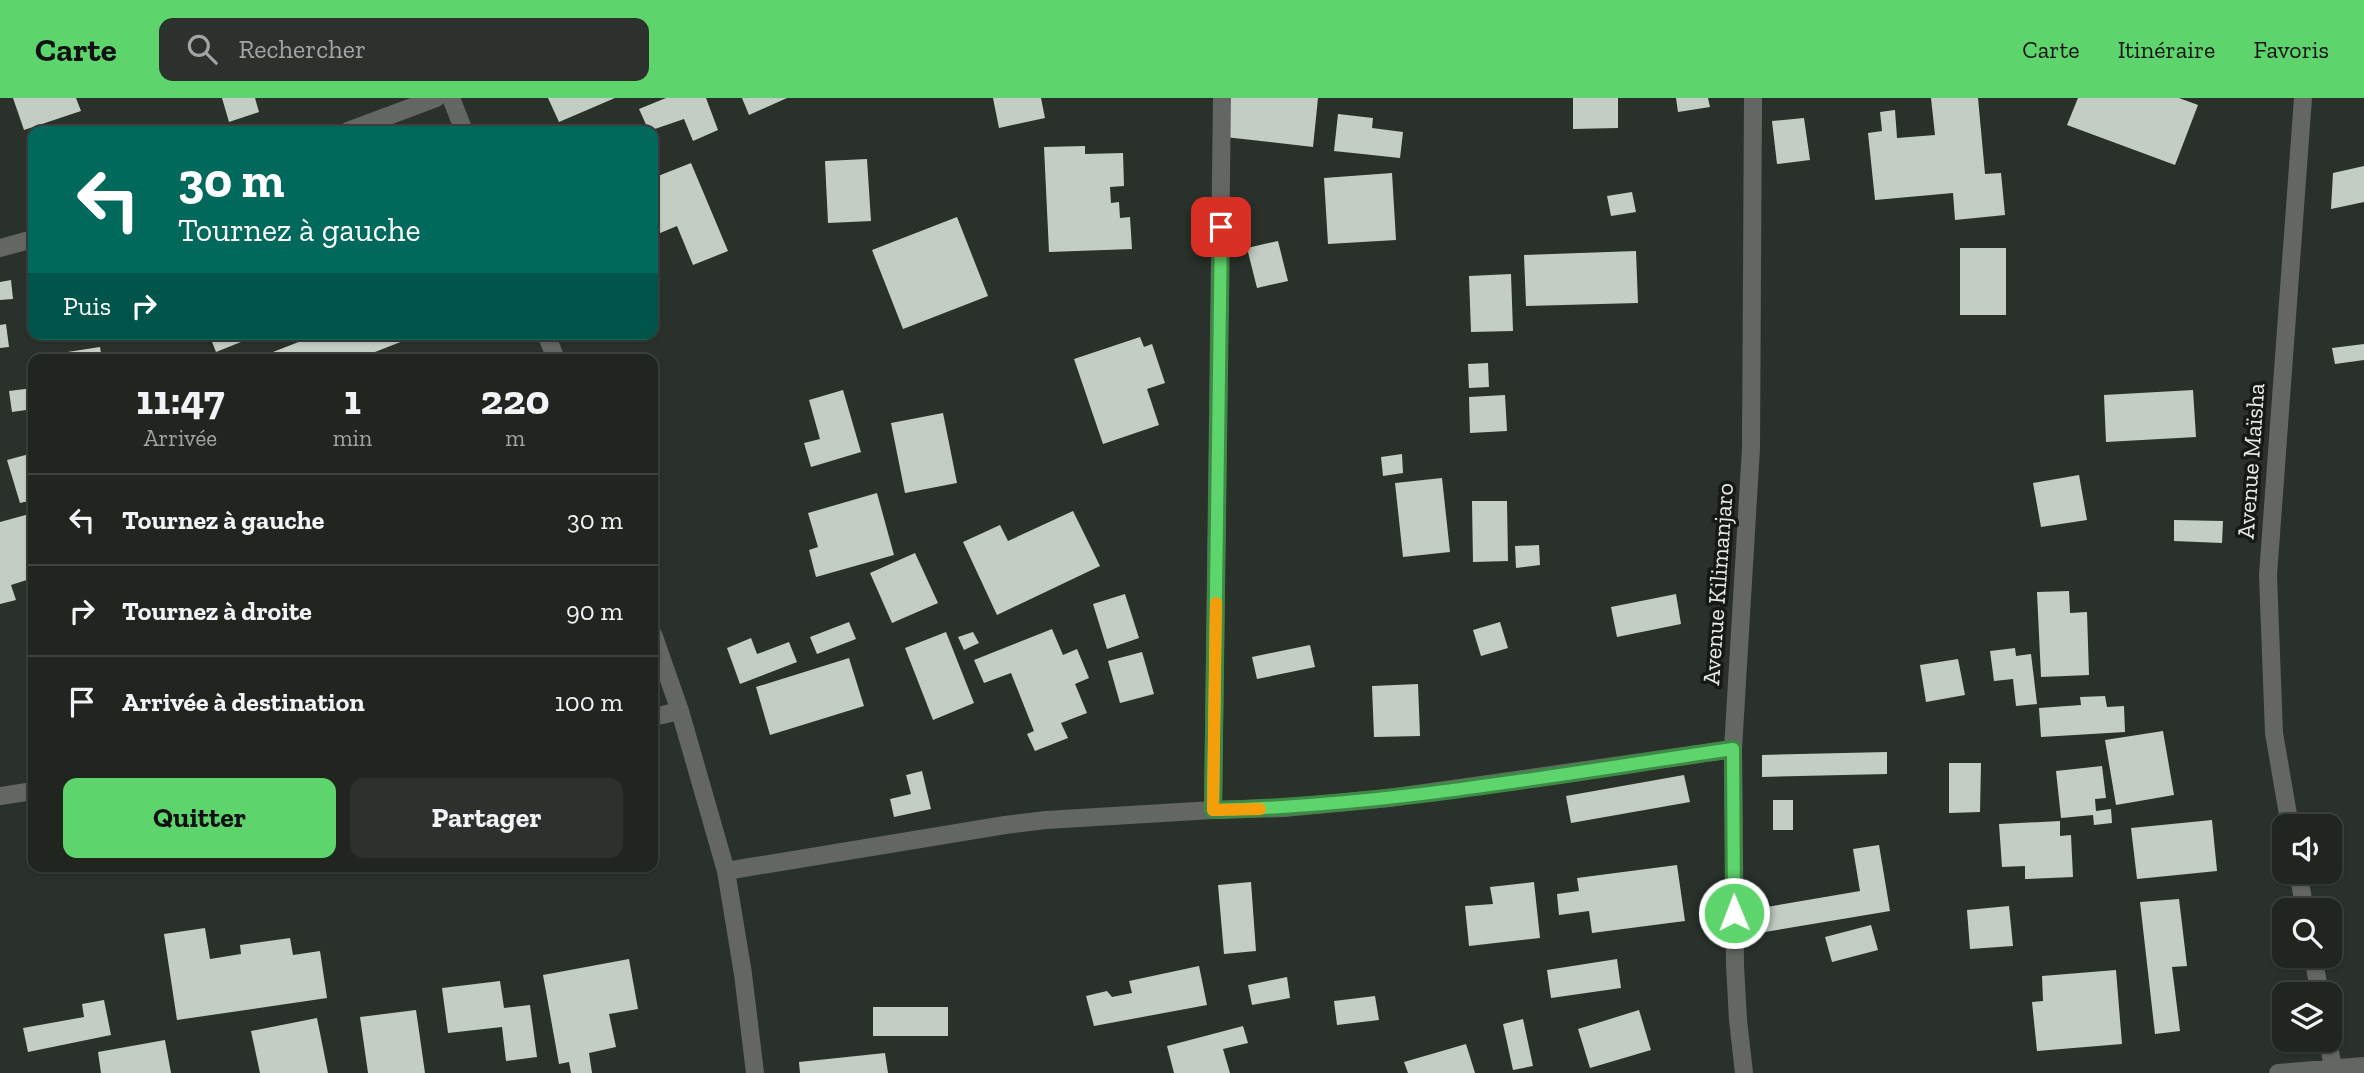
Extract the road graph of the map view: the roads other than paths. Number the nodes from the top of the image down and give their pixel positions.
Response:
1 (436, 98) edge
2 (451, 98) edge
3 (1222, 98) edge
4 (1753, 98) edge
5 (2302, 98) edge
6 (361, 126) edge
7 (462, 126) edge
8 (28, 240) edge
9 (0, 248) edge
10 (658, 648) edge
11 (680, 711) junction
12 (658, 716) edge
13 (1733, 749) junction
14 (28, 792) edge
15 (0, 796) edge
16 (1213, 810) junction
17 (2288, 814) edge
18 (726, 870) junction
19 (2330, 1052) edge
20 (2364, 1066) edge
21 (2333, 1069) junction
22 (755, 1073) edge
23 (1744, 1073) edge
24 (2278, 1073) edge

1 - 6 street
2 - 7 street
3 - 16 street
4 - 13 street, Avenue Kilimanjaro
5 - 17 street, Avenue Maïsha
8 - 9 street
10 - 11 street
11 - 12 street
11 - 18 street
13 - 16 street
13 - 23 street, Avenue Kilimanjaro
14 - 15 street
16 - 18 street
18 - 22 street
19 - 21 street
20 - 21 street
21 - 24 street

